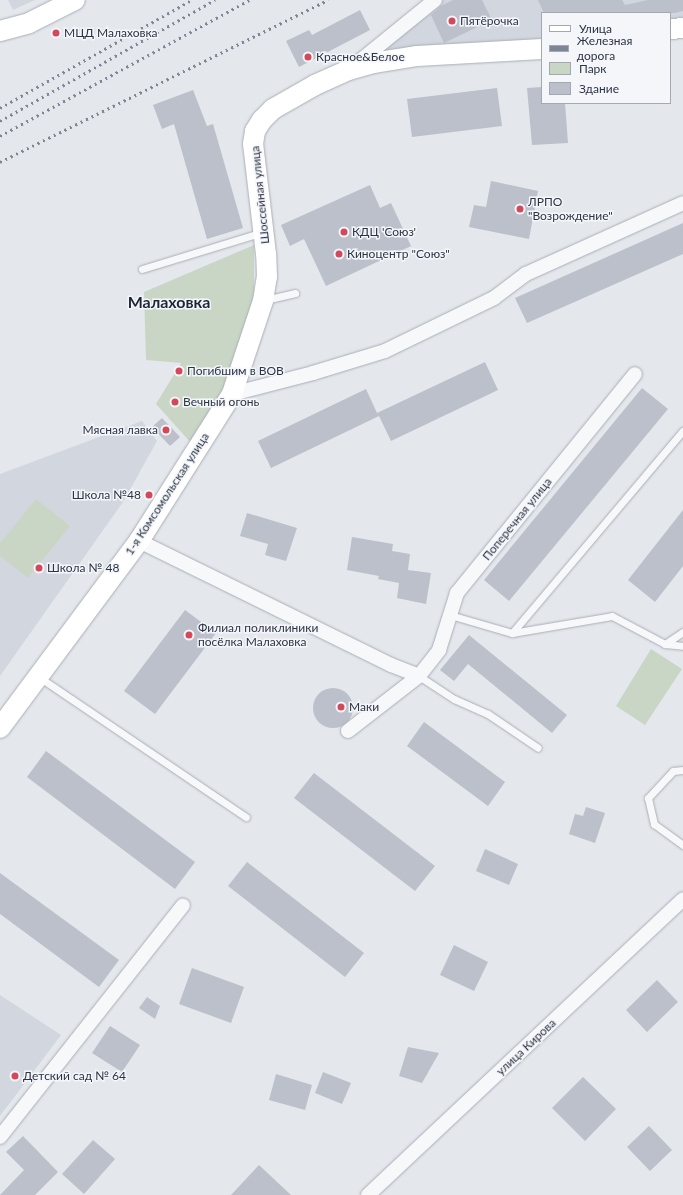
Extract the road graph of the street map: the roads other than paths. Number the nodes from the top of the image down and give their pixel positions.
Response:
1 (75, 0) edge
2 (435, 0) edge
3 (683, 28) edge
4 (671, 29) edge
5 (0, 31) edge
6 (541, 49) edge
7 (349, 70) junction
8 (683, 203) edge
9 (263, 232) junction
10 (142, 269) dead end
11 (295, 293) dead end
12 (263, 301) junction
13 (635, 374) dead end
14 (232, 394) junction
15 (683, 431) edge
16 (139, 541) junction
17 (450, 615) junction
18 (683, 632) edge
19 (512, 633) junction
20 (665, 644) junction
21 (683, 646) edge
22 (39, 676) junction
23 (419, 676) junction
24 (0, 728) edge
25 (348, 731) dead end
26 (538, 748) dead end
27 (683, 770) edge
28 (246, 817) dead end
29 (683, 845) edge
30 (683, 899) edge
31 (183, 905) dead end
32 (0, 1137) edge
33 (368, 1195) edge

1 - 5 main road
2 - 7 street
3 - 4 main road
6 - 7 main road, Шоссейная улица
7 - 9 main road, Шоссейная улица
8 - 14 street
9 - 10 lane
9 - 12 main road, Шоссейная улица
11 - 12 lane
12 - 14 main road, Шоссейная улица
13 - 17 street, Поперечная улица
14 - 16 main road, 1-я Комсомольская улица
15 - 19 lane
16 - 22 main road, 1-я Комсомольская улица
16 - 23 street
17 - 19 lane
17 - 23 street, Поперечная улица
18 - 20 lane
19 - 20 lane
20 - 21 lane
22 - 24 main road, 1-я Комсомольская улица
22 - 28 lane
23 - 25 street, Поперечная улица
23 - 26 lane
27 - 29 lane
30 - 33 street, улица Кирова
31 - 32 street

